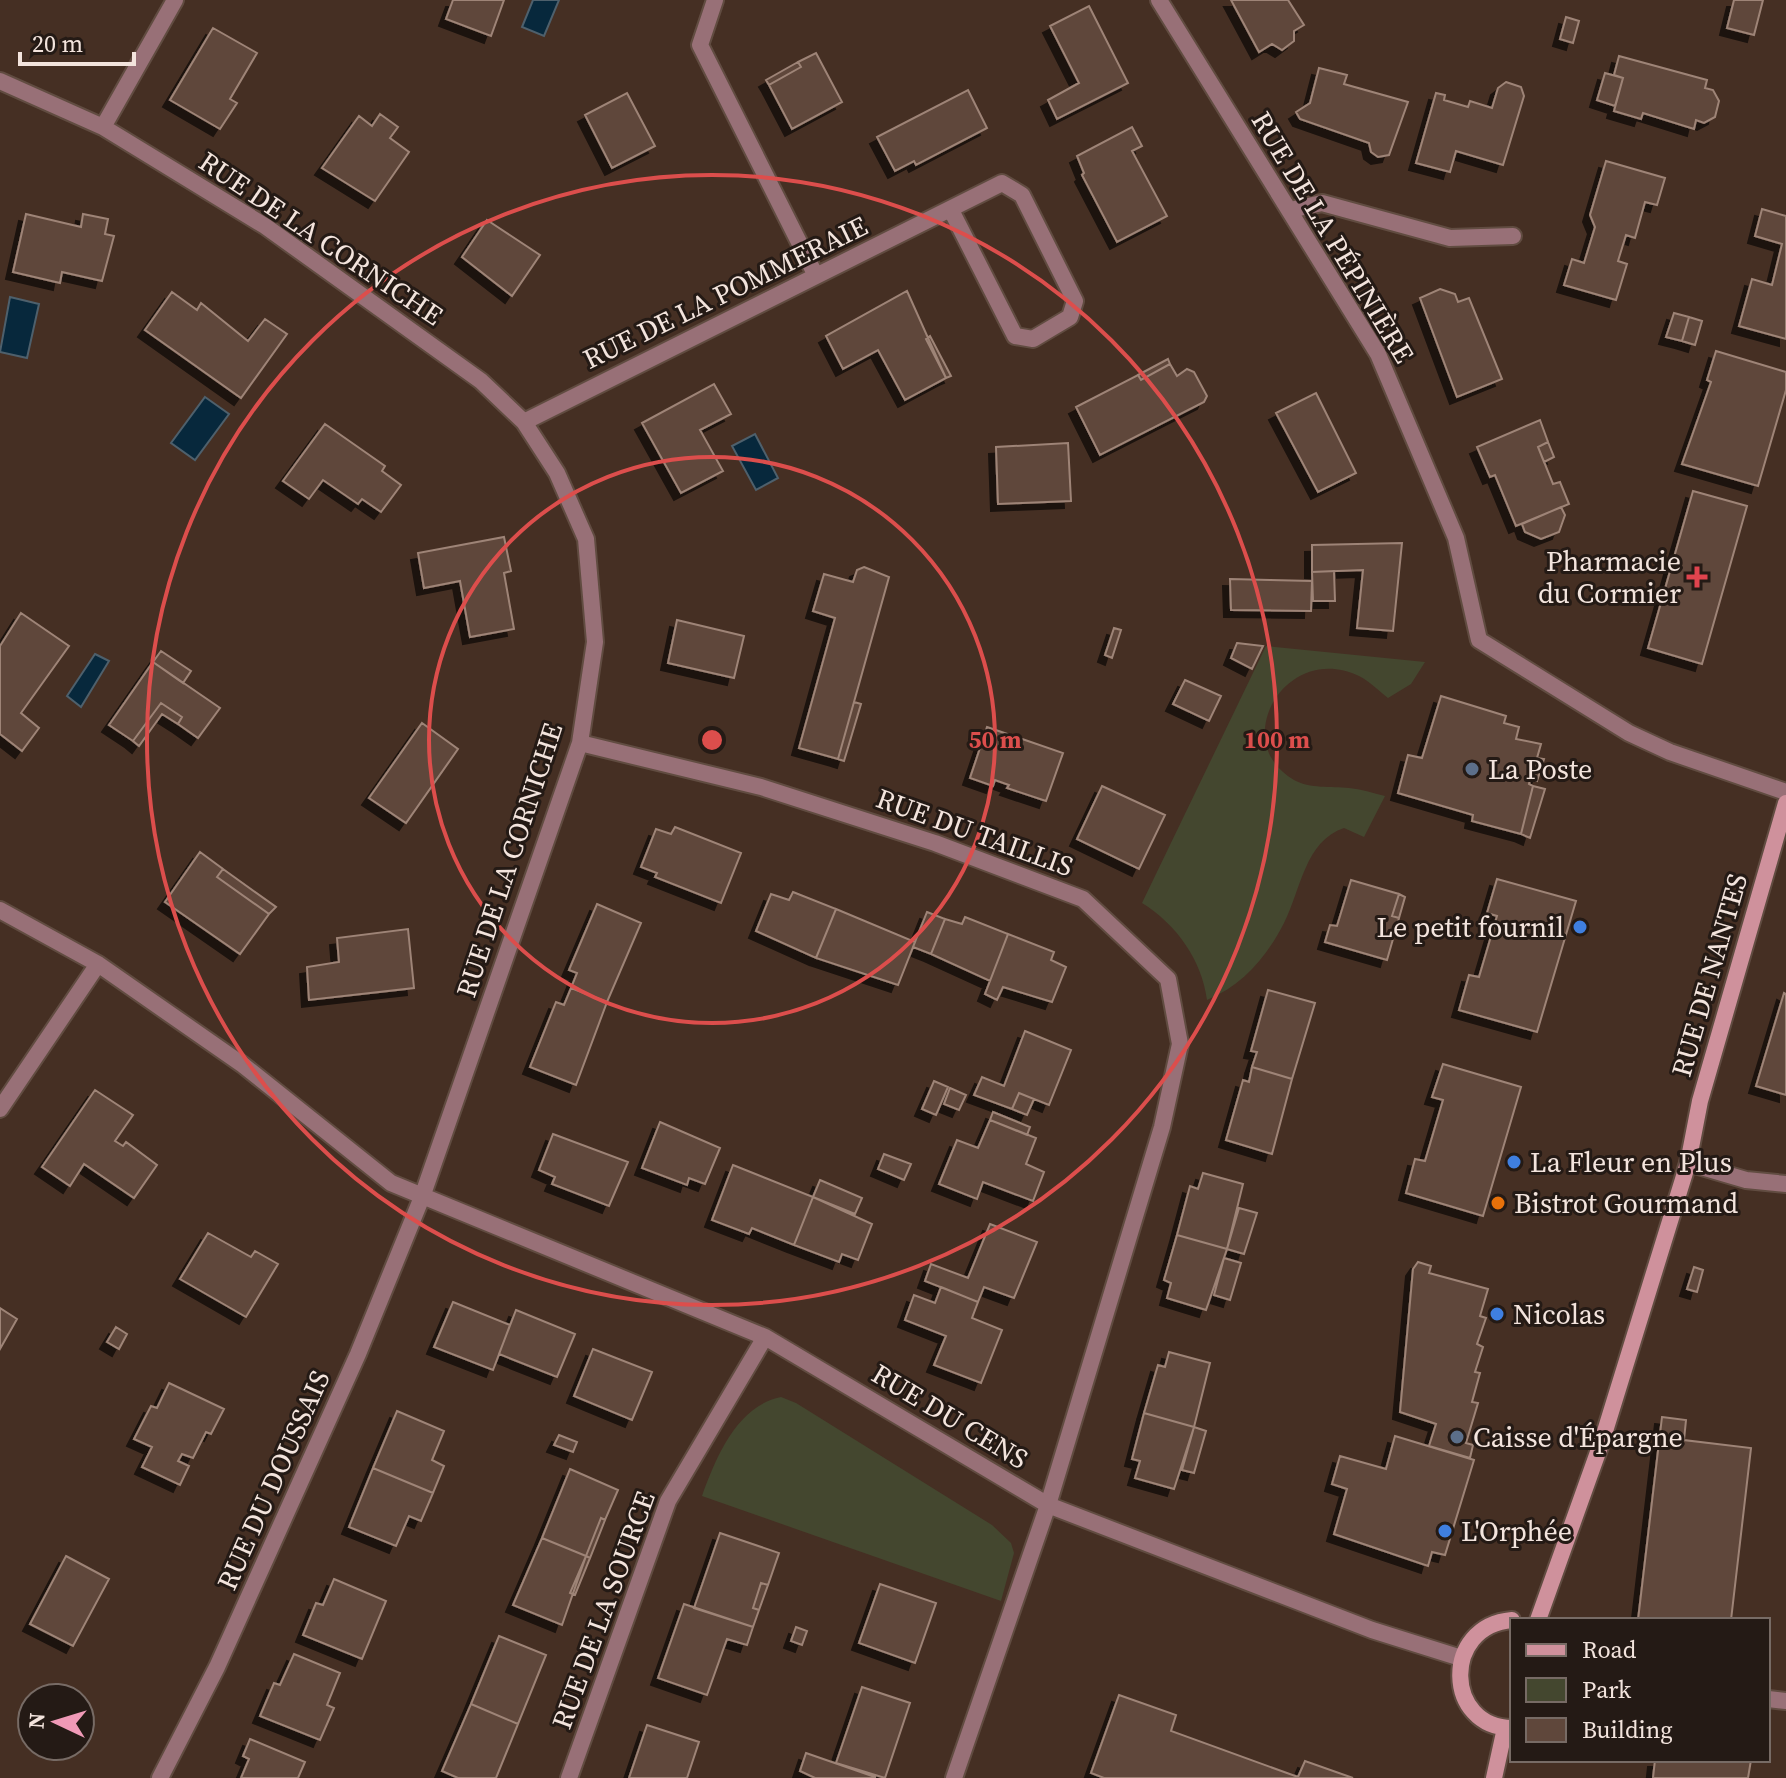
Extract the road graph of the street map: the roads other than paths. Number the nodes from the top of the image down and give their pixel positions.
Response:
1 (175, 0) edge
2 (715, 0) edge
3 (1159, 0) edge
4 (0, 81) edge
5 (103, 127) junction
6 (951, 210) junction
7 (1290, 210) junction
8 (1513, 236) dead end
9 (815, 274) junction
10 (524, 422) junction
11 (580, 743) junction
12 (1786, 792) edge
13 (1786, 803) edge
14 (0, 910) edge
15 (98, 964) junction
16 (0, 1109) edge
17 (1688, 1163) junction
18 (1786, 1184) edge
19 (422, 1197) junction
20 (765, 1337) junction
21 (1048, 1505) junction
22 (1539, 1618) edge
23 (1510, 1621) edge
24 (1461, 1658) junction
25 (1509, 1728) edge
26 (160, 1778) edge
27 (569, 1778) edge
28 (954, 1778) edge
29 (1494, 1778) edge

1 - 5 street
2 - 9 street
3 - 7 street, RUE DE LA PÉPINIÈRE
4 - 5 street, RUE DE LA CORNICHE
5 - 10 street, RUE DE LA CORNICHE
6 - 6 street, RUE DE LA POMMERAIE
6 - 9 street, RUE DE LA POMMERAIE
7 - 8 street
7 - 12 street, RUE DE LA PÉPINIÈRE
9 - 10 street, RUE DE LA POMMERAIE
10 - 11 street, RUE DE LA CORNICHE
11 - 19 street, RUE DE LA CORNICHE
11 - 21 street, RUE DU TAILLIS
13 - 17 main road, RUE DE NANTES
14 - 15 street
15 - 16 street
15 - 19 street
17 - 18 street
17 - 22 main road, RUE DE NANTES
19 - 20 street, RUE DU CENS
19 - 26 street, RUE DU DOUSSAIS
20 - 21 street, RUE DU CENS
20 - 27 street, RUE DE LA SOURCE
21 - 24 street, RUE DU CENS
21 - 28 street, RUE DU TAILLIS
23 - 24 main road
24 - 25 main road
25 - 29 main road

